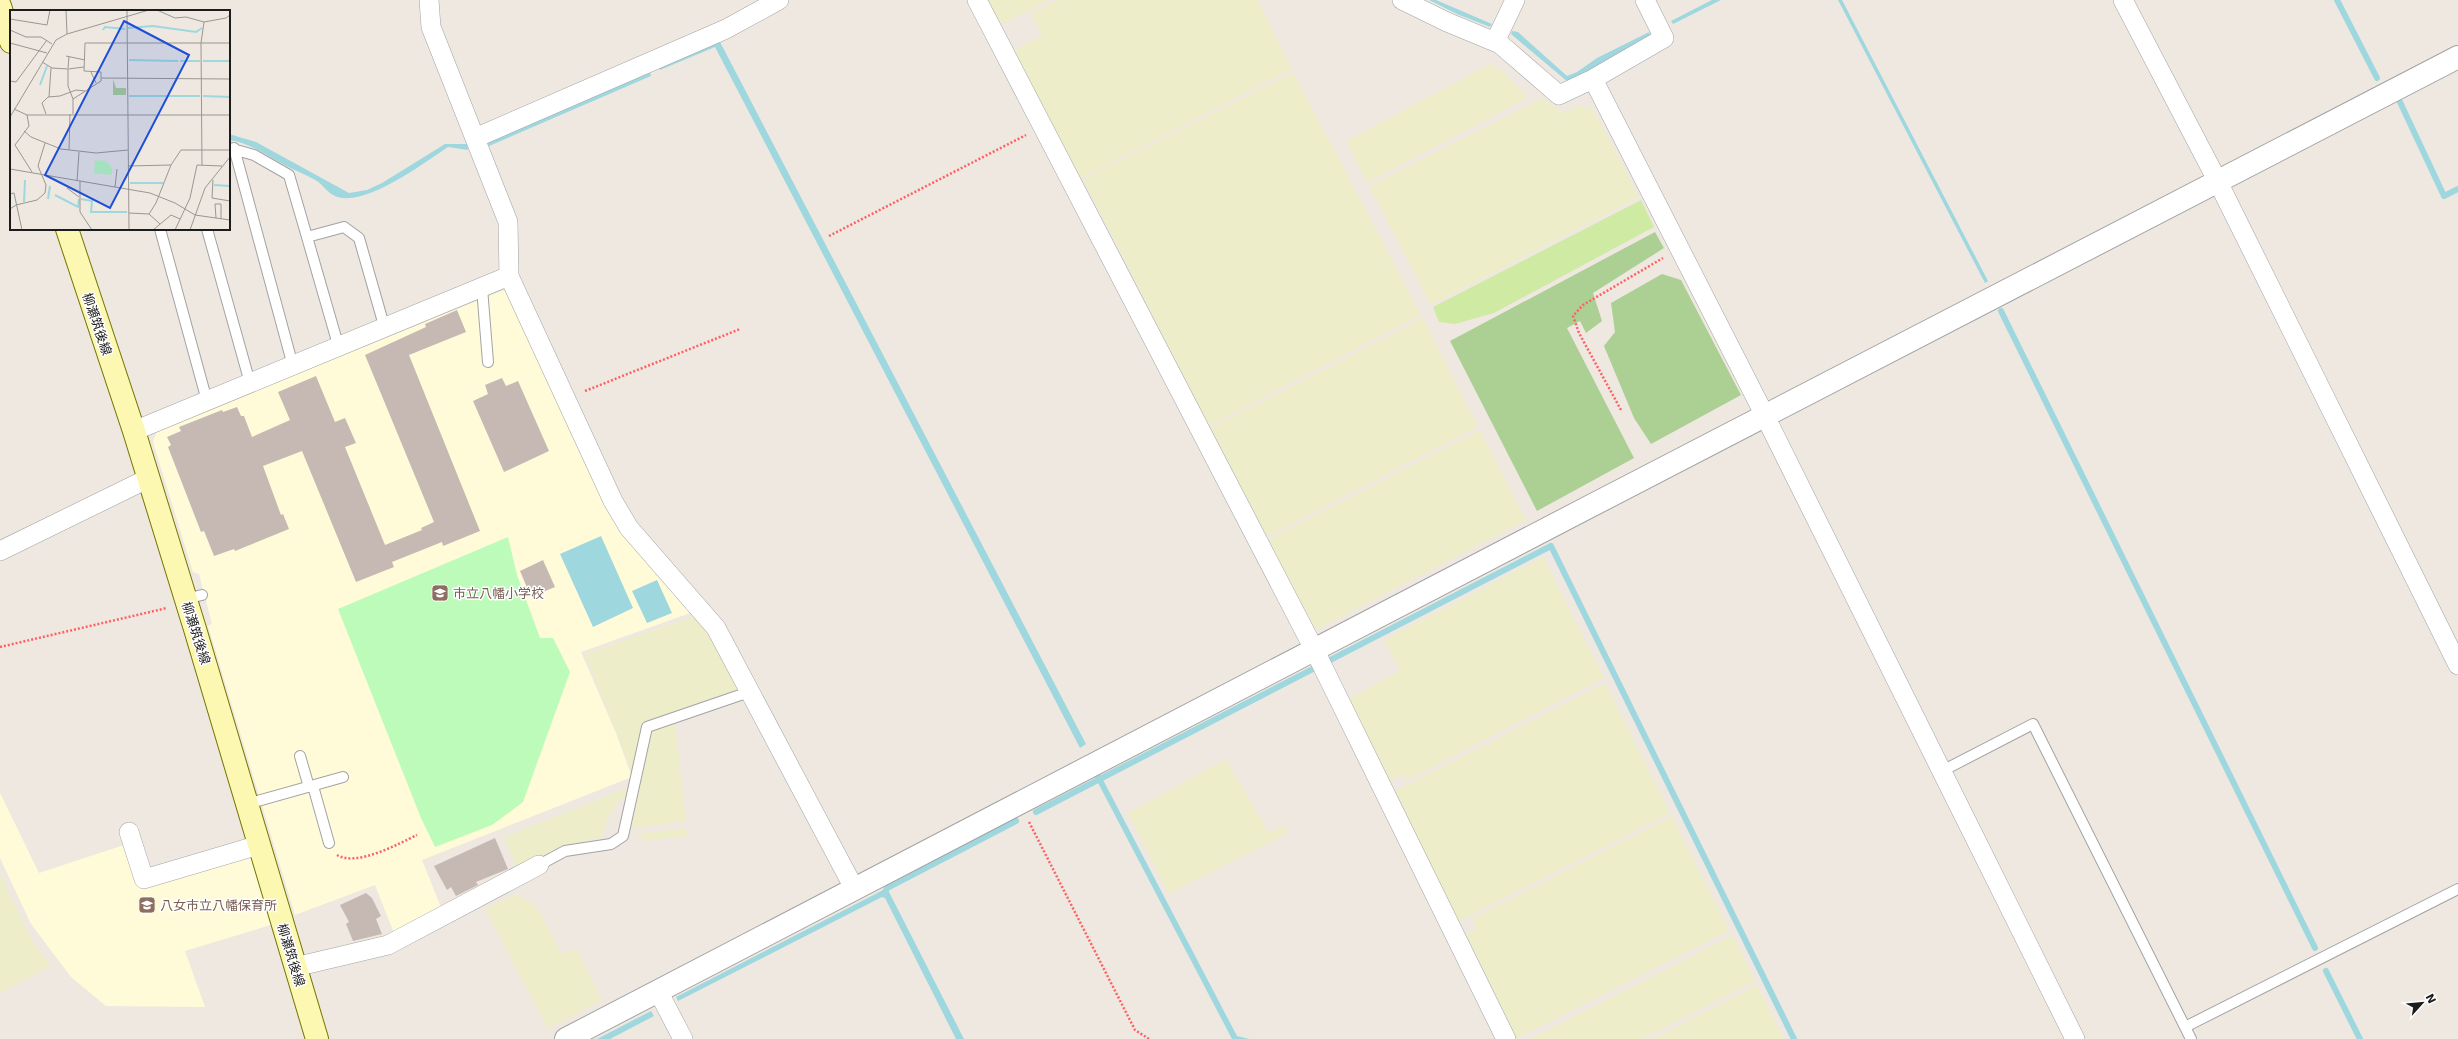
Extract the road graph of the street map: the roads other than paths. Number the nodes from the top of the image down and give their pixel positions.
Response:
1 (429, 0) edge
2 (779, 0) edge
3 (977, 0) edge
4 (1402, 0) edge
5 (1515, 0) edge
6 (1644, 0) edge
7 (2123, 0) edge
8 (0, 6) edge
9 (10, 39) edge
10 (1495, 42) junction
11 (2458, 57) edge
12 (1593, 80) junction
13 (475, 138) junction
14 (232, 148) edge
15 (2217, 180) junction
16 (67, 230) edge
17 (160, 230) edge
18 (208, 230) edge
19 (307, 237) junction
20 (509, 276) junction
21 (482, 288) junction
22 (385, 328) junction
23 (339, 348) junction
24 (488, 362) dead end
25 (293, 366) junction
26 (250, 383) junction
27 (207, 401) junction
28 (1764, 414) junction
29 (134, 432) junction
30 (147, 479) junction
31 (0, 551) edge
32 (1315, 651) junction
33 (2458, 665) edge
34 (752, 691) junction
35 (300, 756) dead end
36 (1942, 771) junction
37 (343, 777) dead end
38 (311, 786) junction
39 (247, 804) junction
40 (129, 832) dead end
41 (329, 843) road end
42 (259, 845) junction
43 (539, 865) joint
44 (2458, 889) edge
45 (855, 890) junction
46 (295, 966) junction
47 (658, 992) junction
48 (2185, 1027) junction
49 (317, 1039) edge
50 (566, 1039) edge
51 (683, 1039) edge
52 (1506, 1039) edge
53 (2075, 1039) edge
54 (2191, 1039) edge

1 - 13 street
2 - 13 street
3 - 32 street
4 - 10 street
5 - 10 street
6 - 12 street
7 - 15 street
8 - 9 main road
10 - 12 street
11 - 15 street
12 - 28 street
13 - 20 street
14 - 19 lane
14 - 25 lane
15 - 28 street
15 - 33 street
16 - 29 main road, 柳瀬筑後線
17 - 27 lane
18 - 26 lane
19 - 22 lane
19 - 23 lane
20 - 21 street
20 - 34 street
21 - 22 street
21 - 24 lane
22 - 23 street
23 - 25 street
25 - 26 street
26 - 27 street
27 - 29 street
28 - 32 street
28 - 36 street
29 - 30 main road, 柳瀬筑後線
30 - 31 street
30 - 39 main road, 柳瀬筑後線
32 - 45 street
32 - 52 street
34 - 43 lane
34 - 45 street
35 - 38 lane
36 - 48 lane
36 - 53 street
37 - 38 lane
38 - 39 lane
38 - 41 lane
39 - 42 main road, 柳瀬筑後線
40 - 42 street
42 - 46 main road, 柳瀬筑後線
43 - 46 street
44 - 48 lane
45 - 47 street
46 - 49 main road, 柳瀬筑後線
47 - 50 street
47 - 51 street
48 - 54 lane

